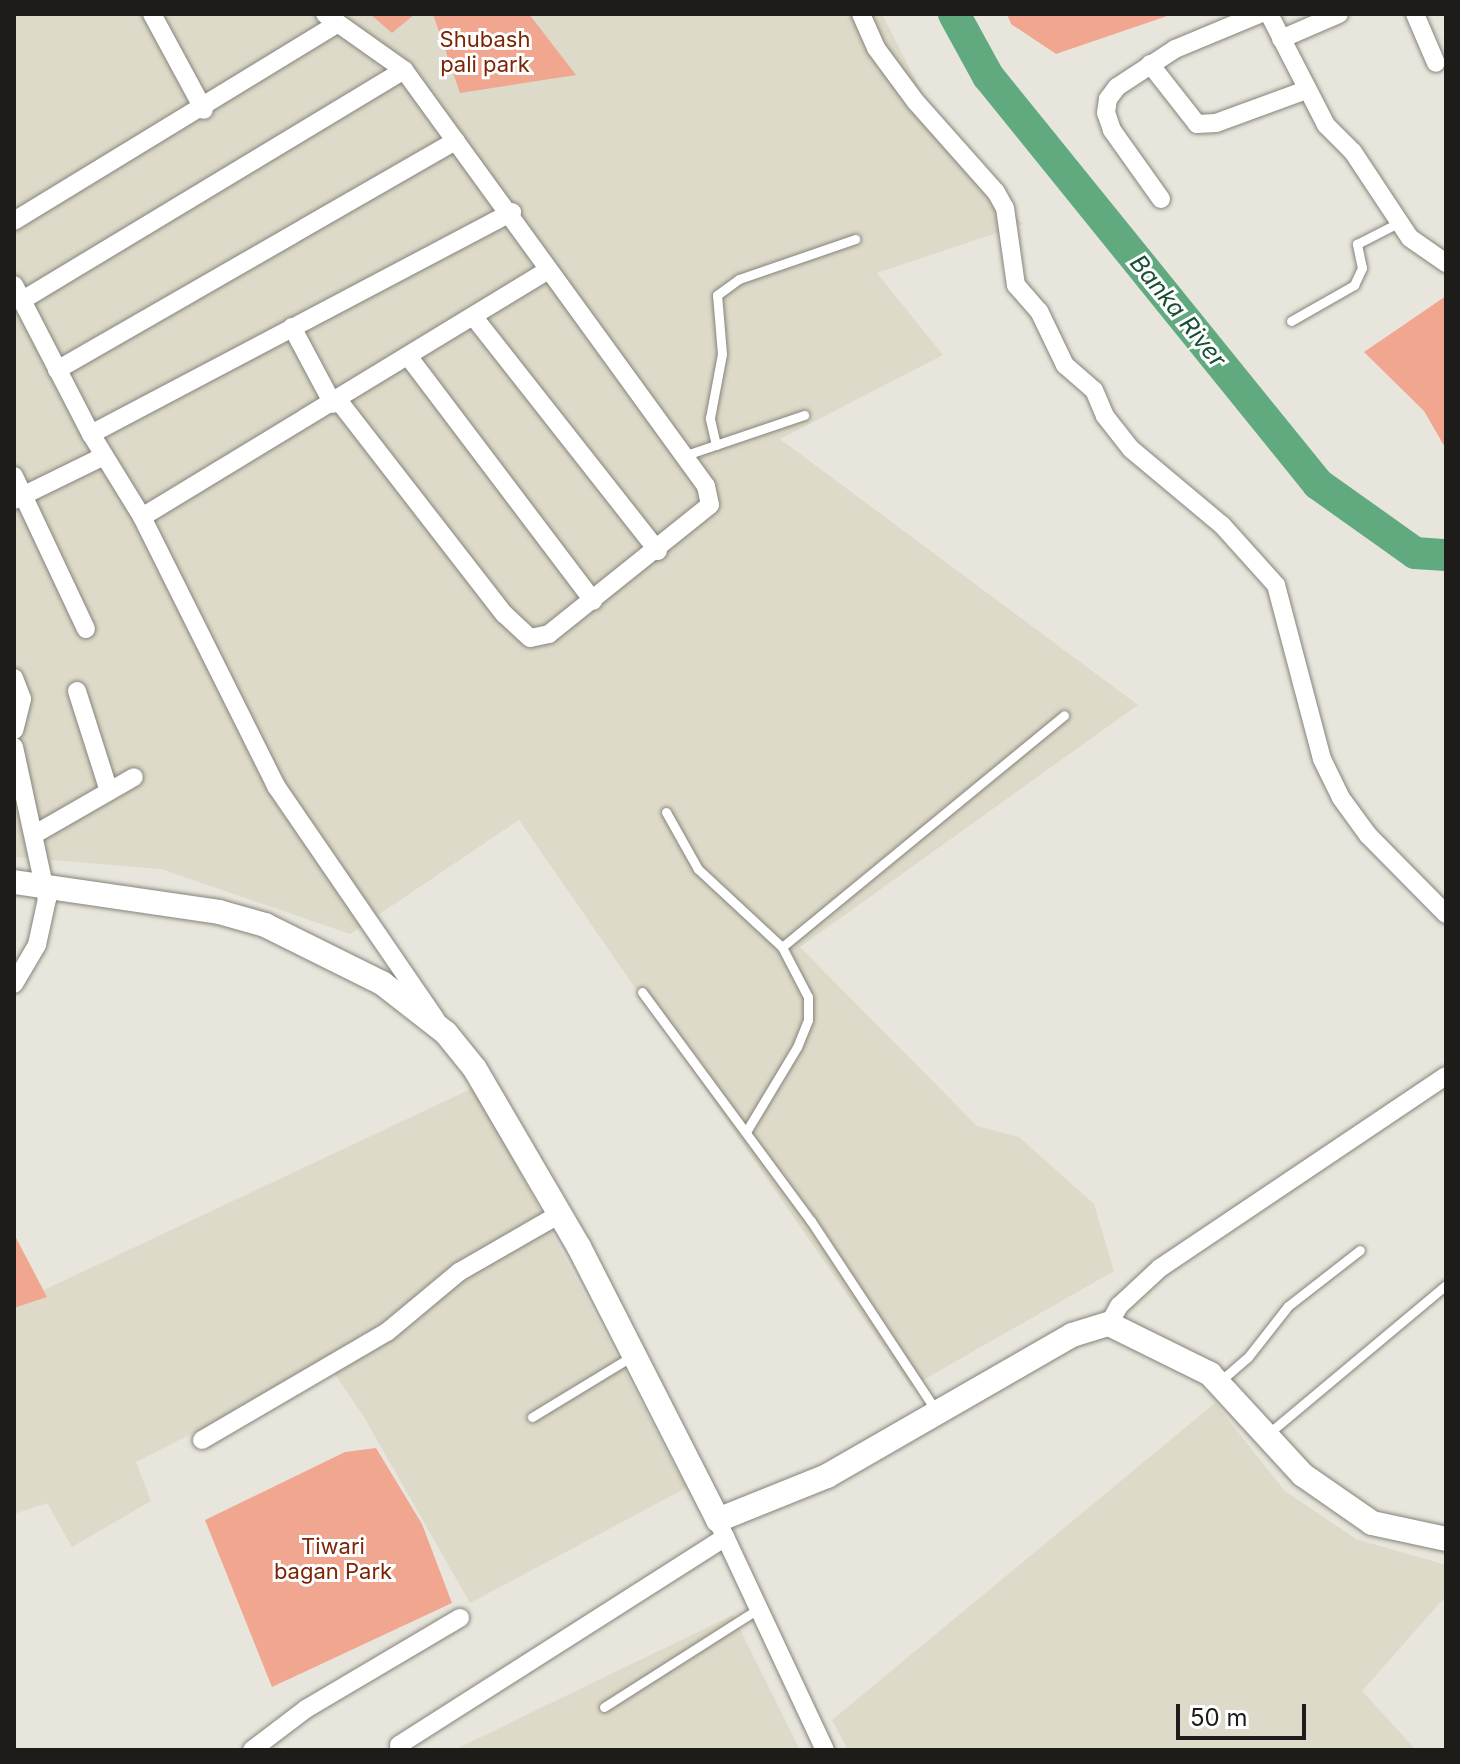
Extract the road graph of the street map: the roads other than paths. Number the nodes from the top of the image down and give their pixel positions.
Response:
1 (152, 14) edge
2 (861, 14) edge
3 (1259, 14) edge
4 (1269, 14) edge
5 (1339, 14) edge
6 (1415, 14) edge
7 (331, 19) edge
8 (1281, 39) junction
9 (1436, 63) dead end
10 (1150, 64) junction
11 (404, 70) junction
12 (1306, 90) junction
13 (204, 110) junction
14 (456, 141) junction
15 (1161, 199) dead end
16 (512, 212) junction
17 (14, 221) edge
18 (1398, 223) junction
19 (855, 239) dead end
20 (1446, 263) edge
21 (548, 270) junction
22 (18, 293) edge
23 (473, 316) junction
24 (1291, 321) dead end
25 (292, 327) junction
26 (408, 356) junction
27 (57, 370) junction
28 (336, 402) junction
29 (804, 415) dead end
30 (91, 434) junction
31 (716, 445) junction
32 (104, 456) junction
33 (683, 456) junction
34 (14, 476) edge
35 (19, 497) edge
36 (142, 517) junction
37 (658, 551) junction
38 (593, 601) junction
39 (86, 629) dead end
40 (14, 678) edge
41 (77, 691) dead end
42 (1064, 715) dead end
43 (14, 730) edge
44 (14, 747) edge
45 (134, 777) dead end
46 (109, 791) junction
47 (666, 812) dead end
48 (35, 834) junction
49 (14, 882) edge
50 (46, 888) junction
51 (1446, 914) edge
52 (782, 947) junction
53 (14, 984) edge
54 (642, 992) dead end
55 (446, 1033) junction
56 (1446, 1076) edge
57 (746, 1132) junction
58 (560, 1214) junction
59 (1360, 1250) dead end
60 (1446, 1285) edge
61 (1109, 1324) junction
62 (634, 1355) junction
63 (1218, 1383) junction
64 (937, 1412) junction
65 (532, 1417) dead end
66 (1267, 1436) junction
67 (202, 1440) dead end
68 (722, 1529) junction
69 (1446, 1539) edge
70 (758, 1609) junction
71 (460, 1618) dead end
72 (604, 1707) dead end
73 (399, 1745) dead end
74 (252, 1750) edge
75 (825, 1750) edge

1 - 13 street
2 - 51 street
3 - 10 street
4 - 8 street
5 - 8 street
6 - 9 street
7 - 11 street
7 - 13 street
8 - 12 street
10 - 12 street
10 - 15 street
11 - 14 street
11 - 22 street
12 - 18 street
13 - 17 street
14 - 16 street
14 - 27 street
16 - 21 street
16 - 25 street
18 - 20 street
18 - 24 lane
19 - 31 lane
21 - 23 street
21 - 33 street
22 - 27 street
23 - 26 street
23 - 37 street
25 - 28 street
25 - 30 street
26 - 28 street
26 - 38 street
27 - 30 street
28 - 36 street
28 - 38 street
29 - 31 lane
30 - 32 street
31 - 33 lane
32 - 35 street
32 - 36 street
33 - 37 street
34 - 35 street
35 - 39 street
36 - 55 street
37 - 38 street
40 - 43 street
41 - 46 street
42 - 52 lane
44 - 48 street
45 - 46 street
46 - 48 street
47 - 52 lane
48 - 50 street
49 - 50 street
50 - 53 street
50 - 55 street
52 - 57 lane
54 - 57 lane
55 - 58 street
56 - 61 street
57 - 64 lane
58 - 62 street
58 - 67 street
59 - 63 lane
60 - 66 lane
61 - 63 street
61 - 64 street
62 - 65 lane
62 - 68 street
63 - 66 street
64 - 68 street
66 - 69 street
68 - 70 street
68 - 73 street
70 - 72 lane
70 - 75 street
71 - 74 street

